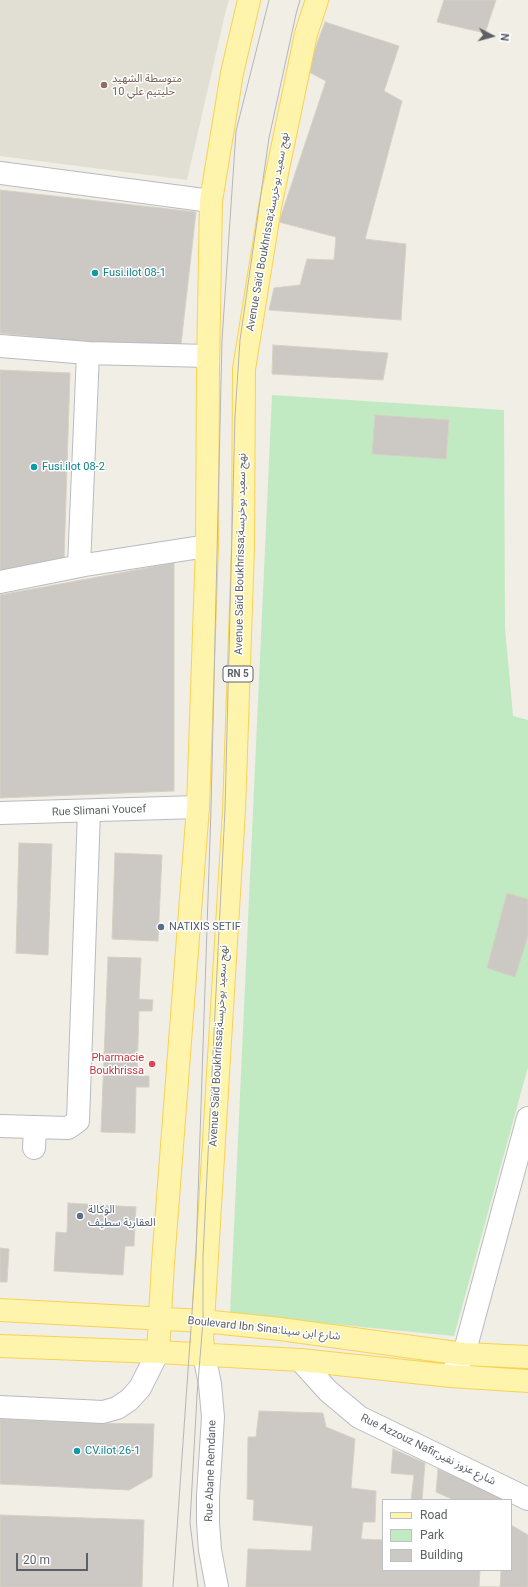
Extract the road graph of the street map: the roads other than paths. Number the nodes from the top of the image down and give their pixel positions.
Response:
1 (248, 0) edge
2 (317, 0) edge
3 (0, 173) edge
4 (211, 201) junction
5 (0, 346) edge
6 (88, 353) junction
7 (208, 356) junction
8 (207, 546) junction
9 (79, 566) junction
10 (0, 582) edge
11 (198, 808) junction
12 (89, 812) junction
13 (0, 813) edge
14 (528, 1118) edge
15 (0, 1126) edge
16 (0, 1310) edge
17 (160, 1318) junction
18 (203, 1321) junction
19 (0, 1346) edge
20 (158, 1352) junction
21 (464, 1354) junction
22 (204, 1355) junction
23 (528, 1356) edge
24 (300, 1360) junction
25 (451, 1376) junction
26 (528, 1381) edge
27 (0, 1407) edge
28 (528, 1499) edge
29 (217, 1587) edge

1 - 4 main road
2 - 18 main road, Avenue Saïd Boukhrissa;نهج سعيد بوخريسة / RN 5
3 - 4 street
4 - 7 main road
5 - 6 street
6 - 7 street
6 - 9 street
7 - 8 main road
8 - 9 street
8 - 11 main road
9 - 10 street
11 - 12 street, Rue Slimani Youcef
11 - 17 main road
12 - 13 street, Rue Slimani Youcef
12 - 15 street
14 - 21 street
16 - 17 main road, Boulevard Ibn Sina:شارع ابن سينا
17 - 18 main road, Boulevard Ibn Sina:شارع ابن سينا
17 - 20 main road
18 - 21 main road, Boulevard Ibn Sina:شارع ابن سينا
18 - 22 main road, Avenue Saïd Boukhrissa;نهج سعيد بوخريسة / RN 5
19 - 20 main road
20 - 22 main road
20 - 27 street
21 - 23 main road, Boulevard Ibn Sina:شارع ابن سينا
21 - 25 street
22 - 24 main road
22 - 29 street, Rue Abane Remdane
24 - 25 main road
24 - 28 street, Rue Azzouz Nafir;شارع عزوز نفير
25 - 26 main road

